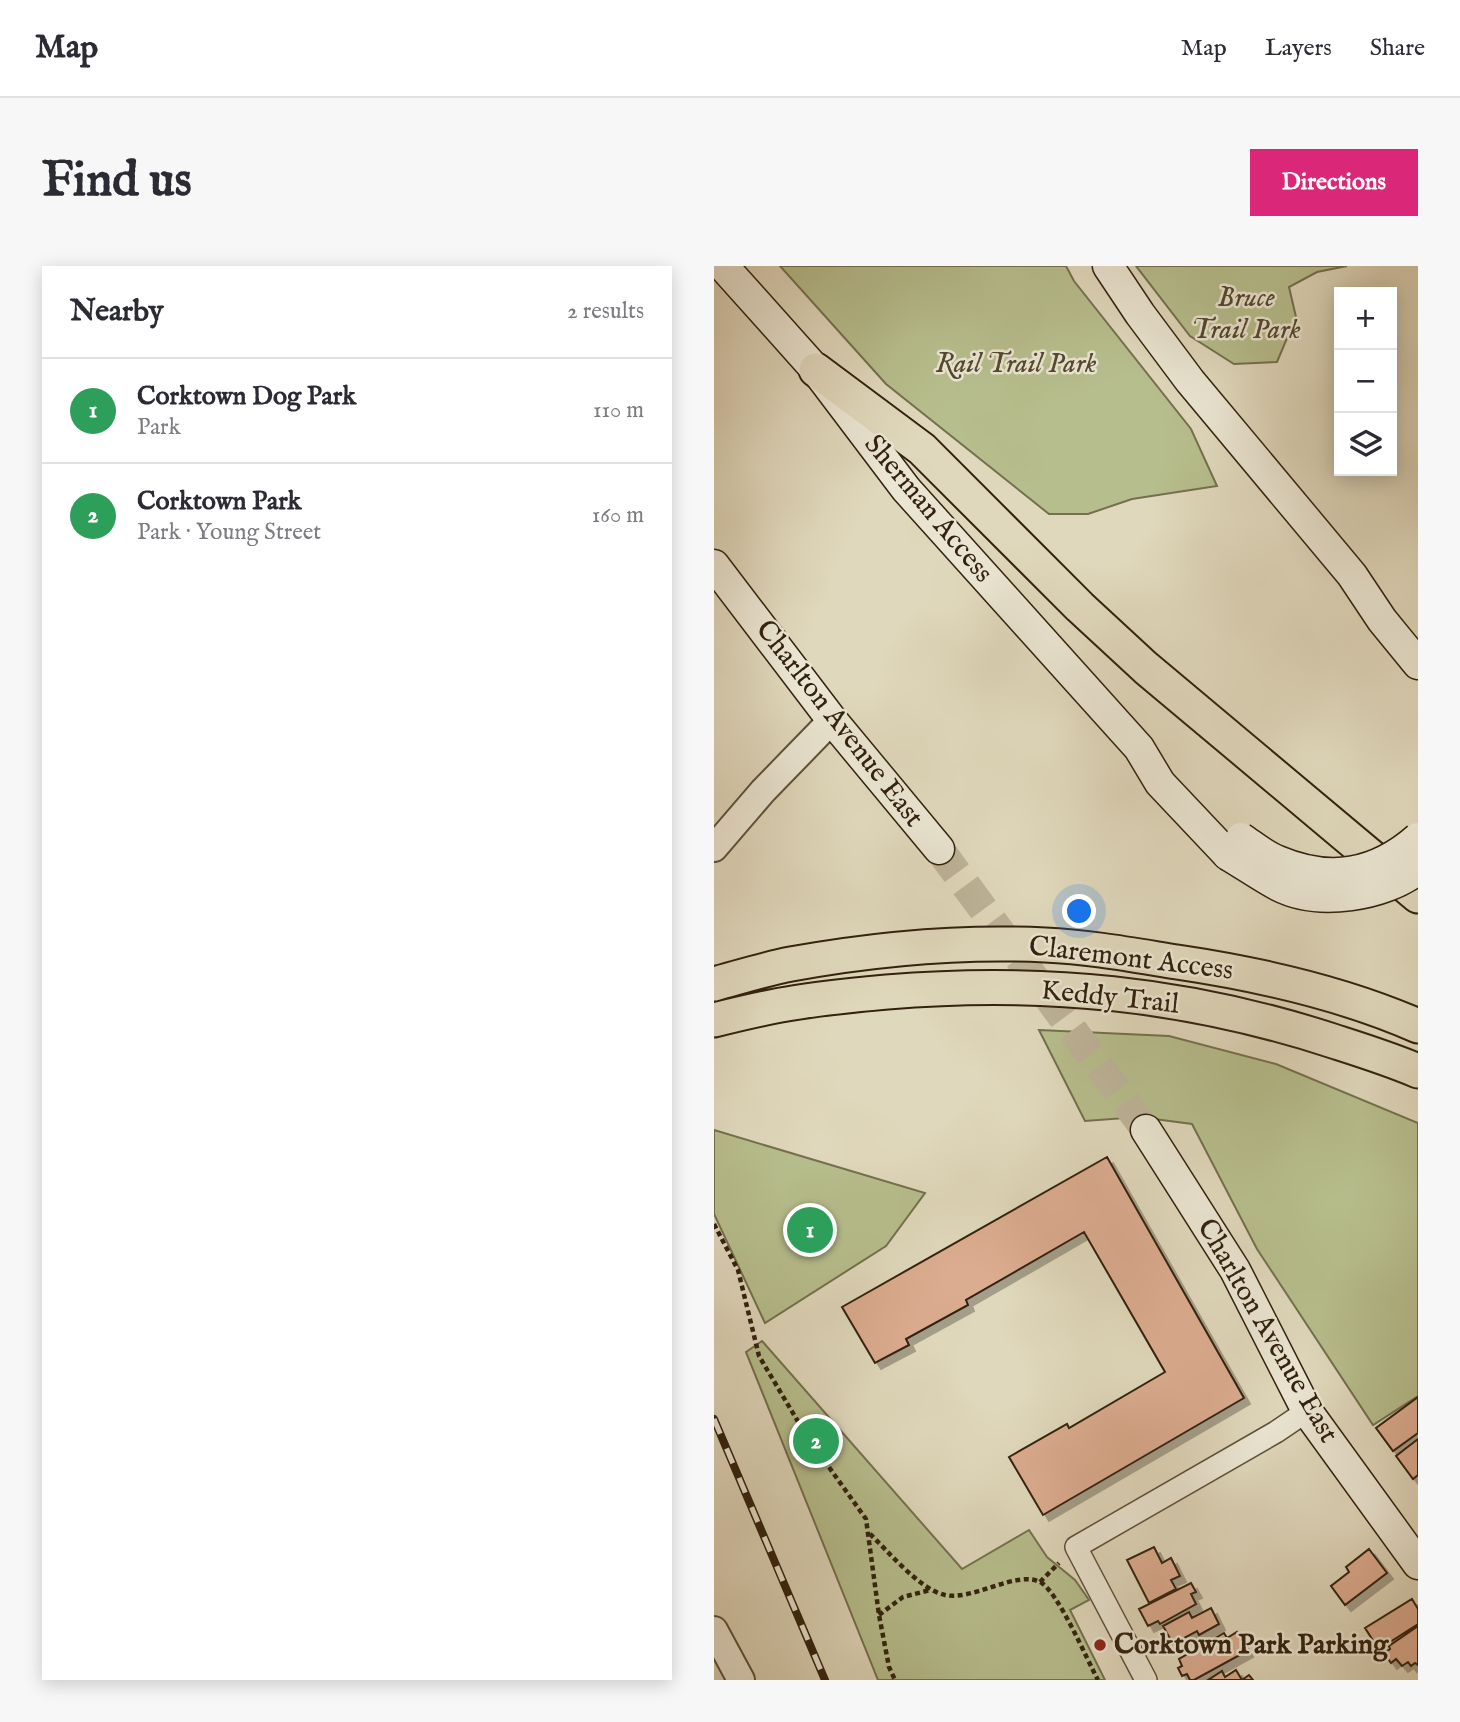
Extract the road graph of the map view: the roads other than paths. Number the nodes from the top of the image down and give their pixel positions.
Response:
1 (723, 266) edge
2 (1108, 266) edge
3 (816, 370) junction
4 (714, 565) edge
5 (1352, 575) junction
6 (1418, 634) edge
7 (1418, 664) edge
8 (832, 720) junction
9 (1418, 838) edge
10 (1235, 846) junction
11 (714, 848) edge
12 (939, 849) tunnel mouth
13 (1418, 869) edge
14 (1418, 896) edge
15 (714, 984) edge
16 (714, 1020) edge
17 (1418, 1026) edge
18 (1418, 1071) edge
19 (1146, 1130) tunnel mouth
20 (1307, 1411) junction
21 (1418, 1564) edge
22 (714, 1630) edge
23 (741, 1680) edge
24 (1146, 1680) edge

1 - 3 main road, Sherman Access
2 - 5 main road
3 - 10 main road, Sherman Access
3 - 14 main road
4 - 8 main road, Charlton Avenue East
5 - 6 main road
5 - 7 main road
8 - 11 street
8 - 12 main road, Charlton Avenue East
9 - 10 main road, Sherman Access, bridge
10 - 13 main road, Sherman Access, bridge
15 - 17 main road, Claremont Access
16 - 18 main road, Claremont Access
19 - 20 main road, Charlton Avenue East
20 - 21 main road, Charlton Avenue East
20 - 24 street
22 - 23 street

